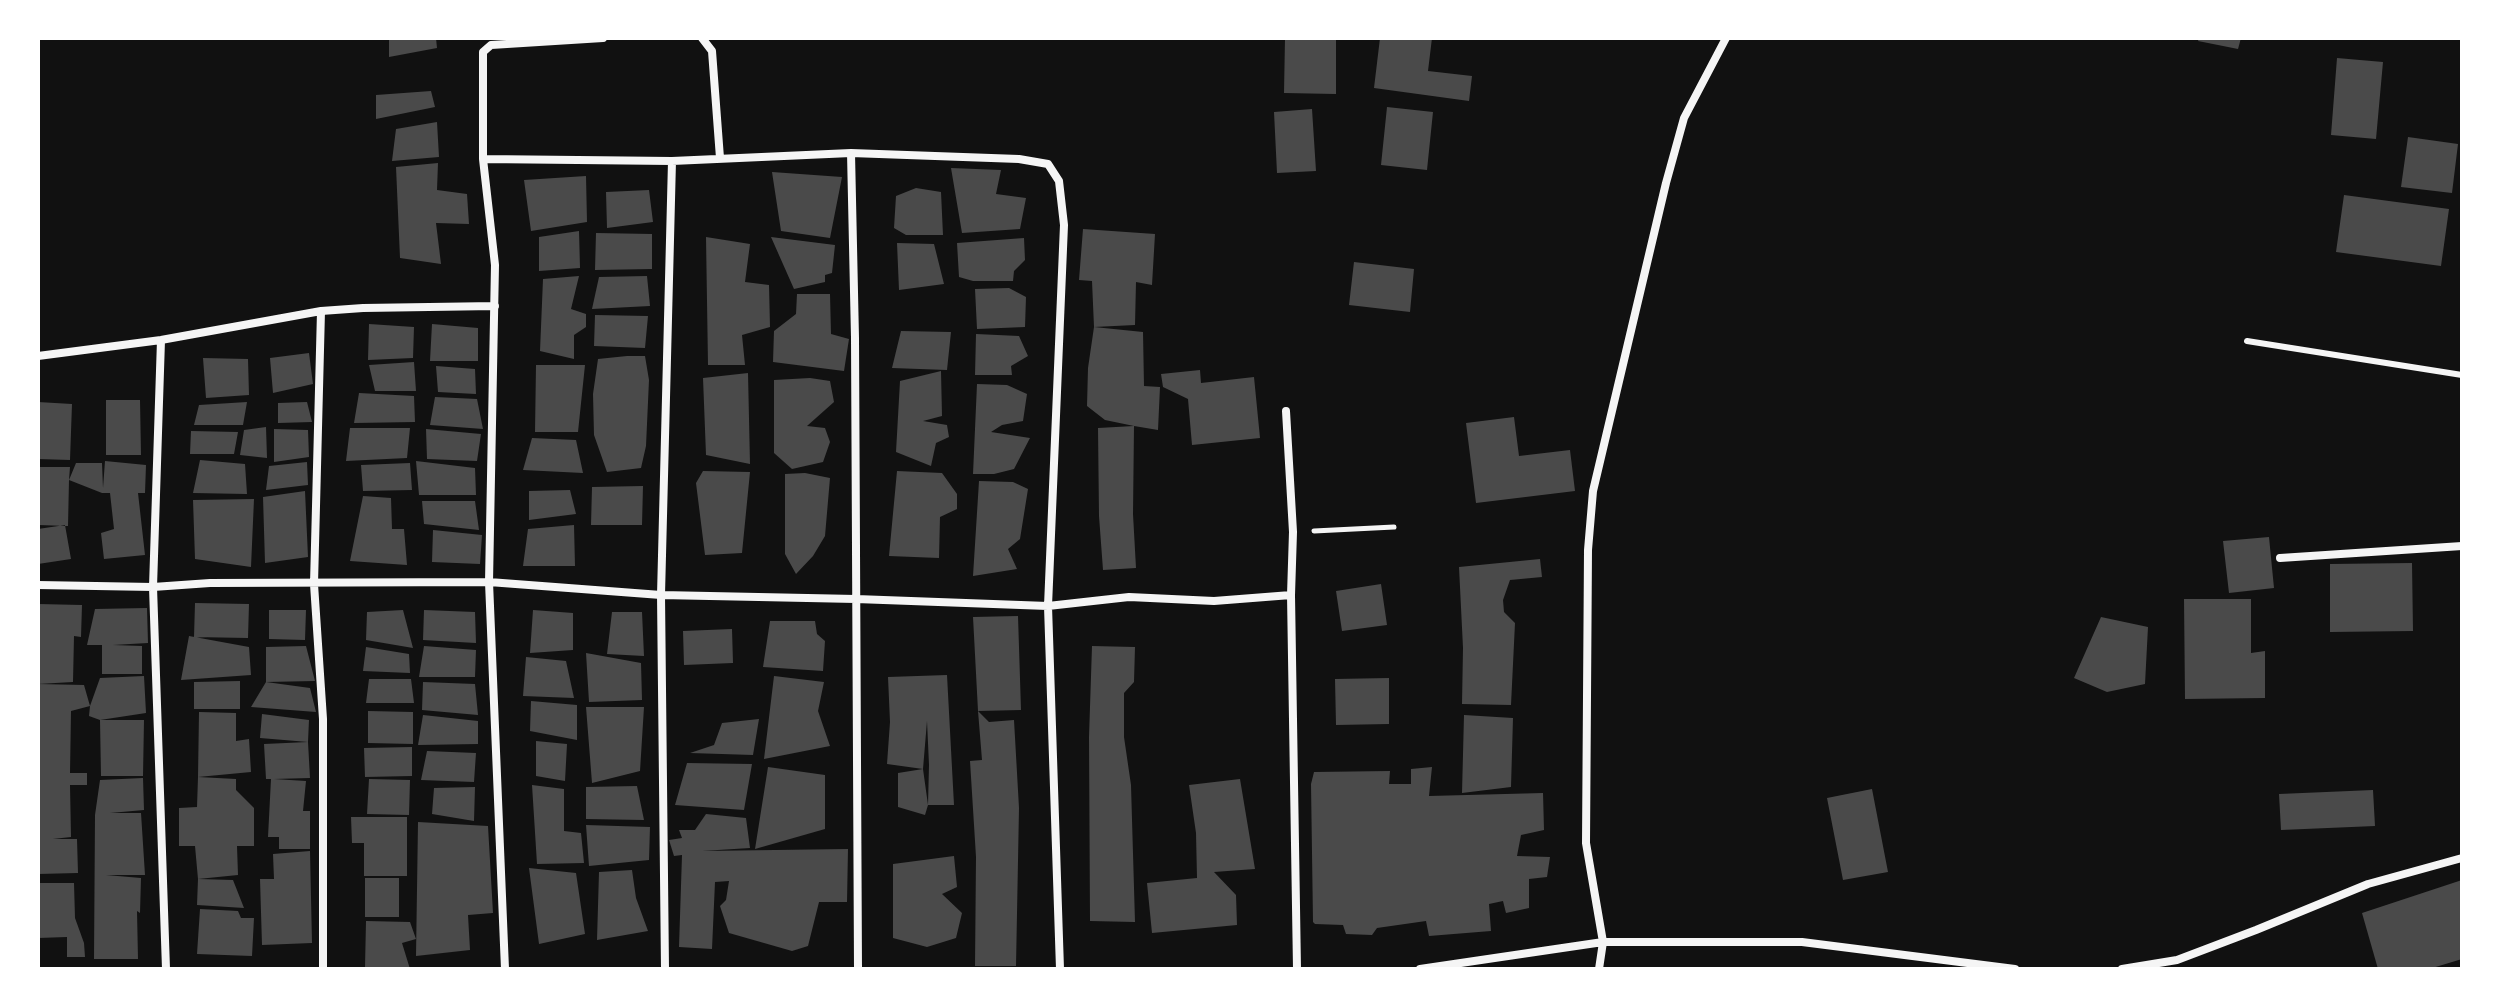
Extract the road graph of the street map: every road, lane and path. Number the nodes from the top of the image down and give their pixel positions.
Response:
1 (603, 38) edge
2 (702, 38) edge
3 (1726, 38) edge
4 (851, 153) junction
5 (720, 158) junction
6 (483, 159) junction
7 (672, 161) junction
8 (495, 306) junction
9 (321, 311) junction
10 (161, 340) junction
11 (2247, 341) dead end
12 (38, 356) edge
13 (2462, 375) edge
14 (1286, 411) dead end
15 (1394, 527) dead end
16 (1293, 532) junction
17 (2462, 546) edge
18 (2280, 558) dead end
19 (489, 582) junction
20 (314, 584) junction
21 (38, 585) edge
22 (153, 587) junction
23 (661, 595) junction
24 (1291, 595) junction
25 (856, 599) junction
26 (1048, 606) junction
27 (2462, 858) edge
28 (1603, 942) junction
29 (2178, 964) edge
30 (1970, 967) edge
31 (166, 969) edge
32 (323, 969) edge
33 (505, 969) edge
34 (665, 969) edge
35 (858, 969) edge
36 (1060, 969) edge
37 (1297, 969) edge
38 (1420, 969) edge
39 (1599, 969) edge
40 (2015, 969) edge
41 (2122, 969) edge

1 - 6 street
2 - 5 street
3 - 28 street
4 - 5 street
4 - 25 street
4 - 26 street
5 - 7 street
6 - 7 street
6 - 8 street
7 - 23 street
8 - 9 street
8 - 19 street
9 - 10 street
9 - 20 street
10 - 12 street
10 - 22 street
11 - 13 lane
14 - 16 street
15 - 16 path
16 - 24 street
17 - 18 street
19 - 20 street
19 - 23 street
19 - 33 street
20 - 22 street
20 - 32 street
21 - 22 street
22 - 31 street
23 - 25 street
23 - 34 street
24 - 26 street
24 - 37 street
25 - 26 street
25 - 35 street
26 - 36 street
27 - 29 street
28 - 30 street
28 - 38 street
28 - 39 street
29 - 41 street
30 - 40 street

